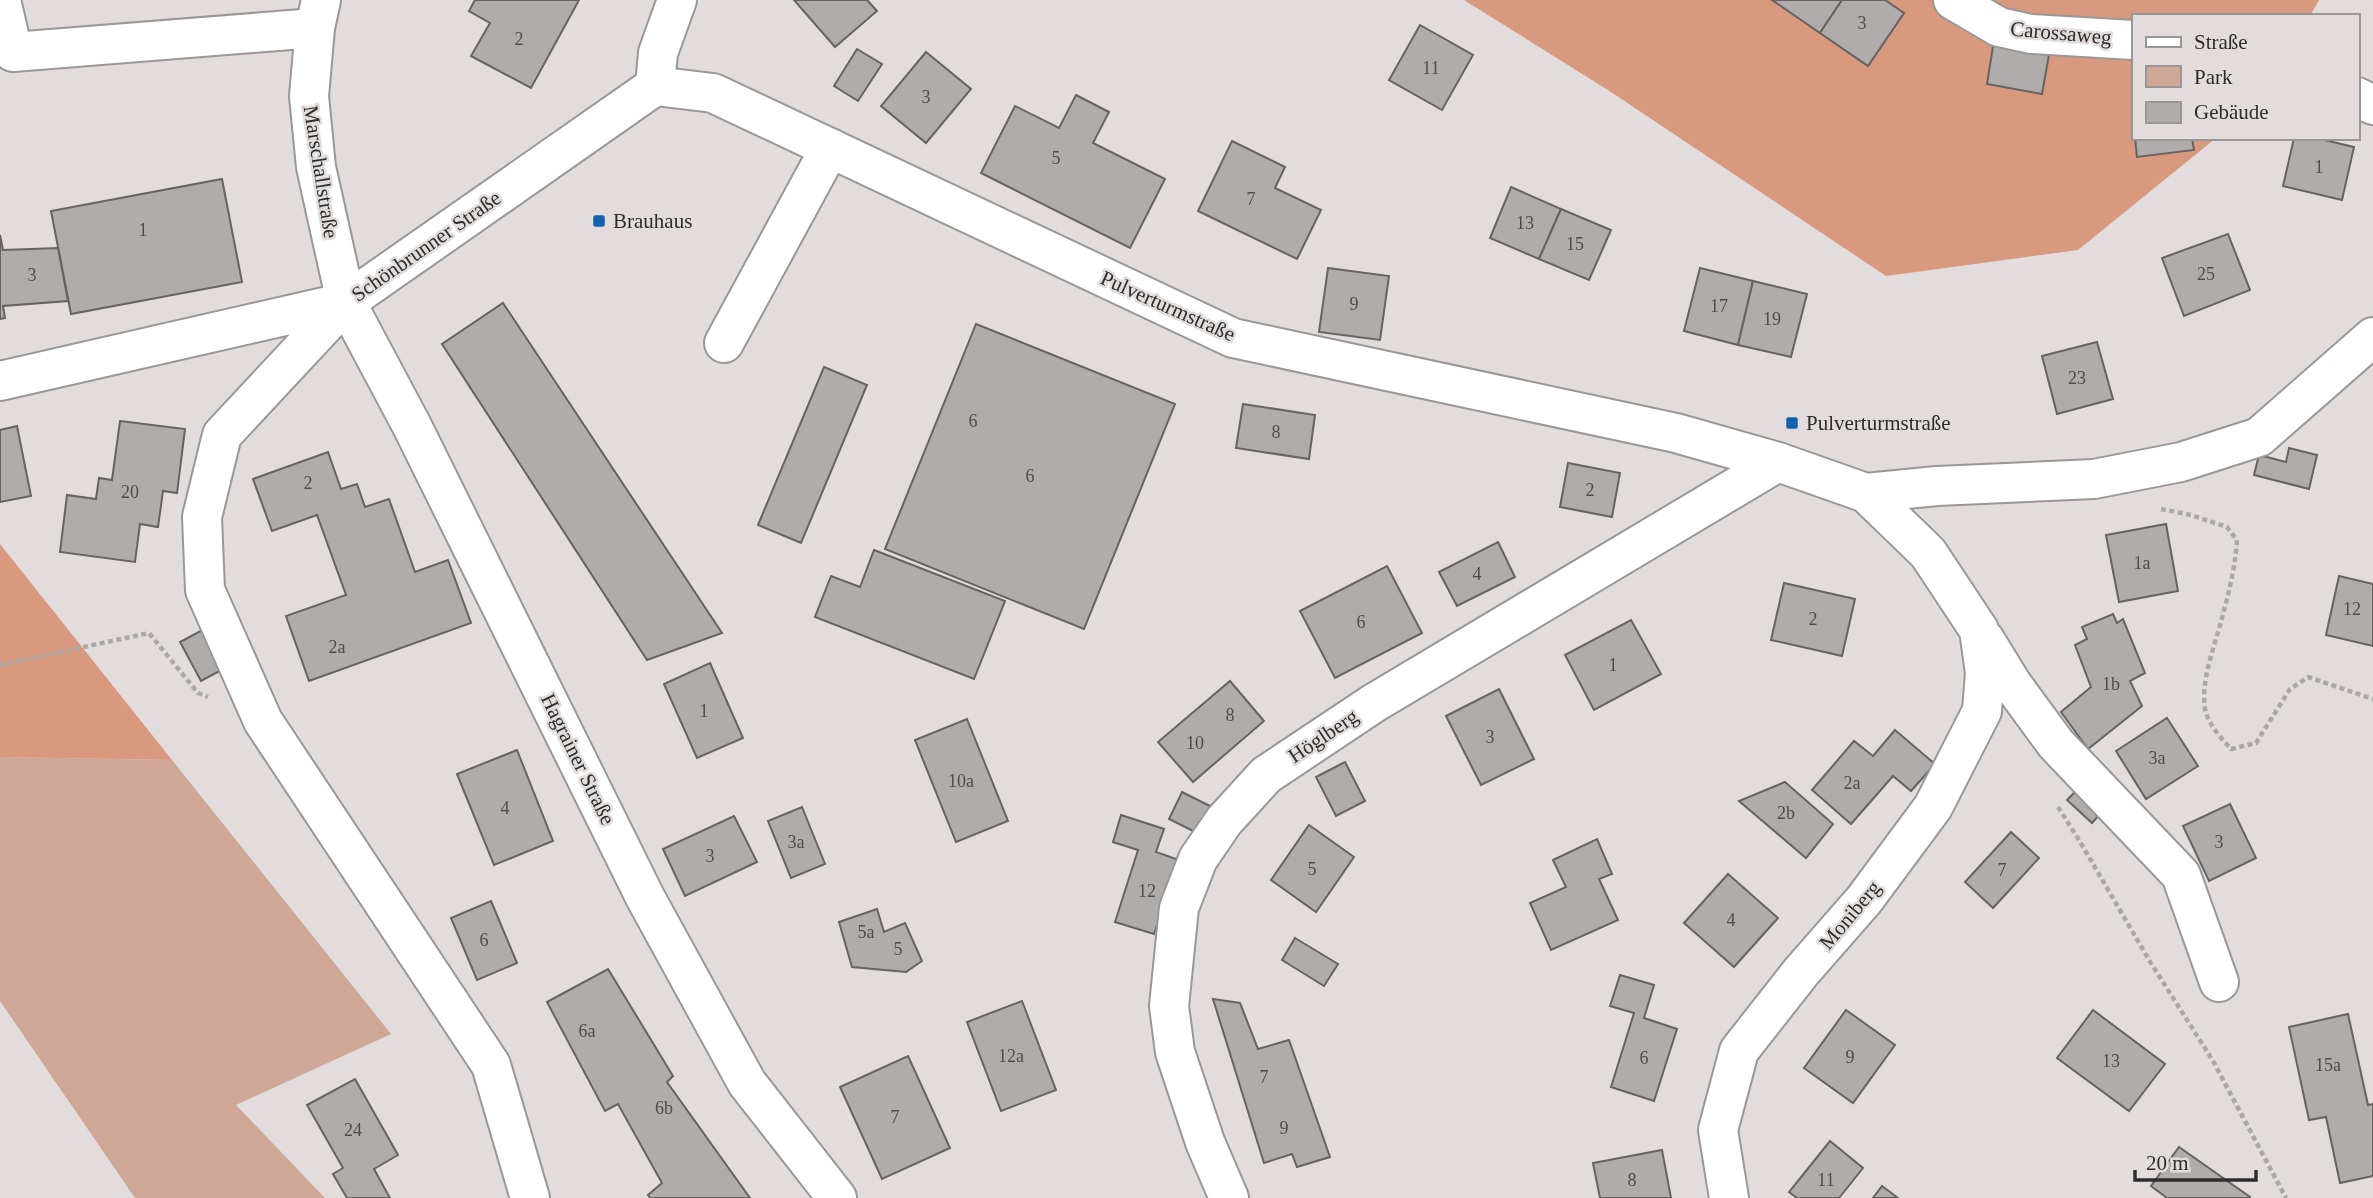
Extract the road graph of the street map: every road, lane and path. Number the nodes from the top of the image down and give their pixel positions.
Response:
1 (1, 0) edge
2 (677, 0) edge
3 (1953, 0) edge
4 (318, 14) edge
5 (2132, 40) edge
6 (655, 86) junction
7 (830, 148) junction
8 (346, 302) junction
9 (2373, 337) edge
10 (724, 343) dead end
11 (0, 381) edge
12 (1778, 463) junction
13 (1866, 493) junction
14 (2159, 509) dead end
15 (1979, 630) junction
16 (0, 665) edge
17 (2373, 699) edge
18 (264, 720) junction
19 (2056, 806) dead end
20 (2219, 982) dead end
21 (530, 1198) edge
22 (837, 1198) edge
23 (1229, 1198) edge
24 (1729, 1198) edge
25 (2286, 1198) edge

1 - 4 street
2 - 6 street
3 - 5 street, Carossaweg
4 - 8 street, Marschallstraße
6 - 7 street, Pulverturmstraße
6 - 8 street, Schönbrunner Straße
7 - 10 street
7 - 12 street, Pulverturmstraße
8 - 11 street, Schönbrunner Straße
8 - 18 street
8 - 22 street, Hagrainer Straße
9 - 13 street, Pulverturmstraße
12 - 13 street, Pulverturmstraße
12 - 23 street, Höglberg
13 - 15 street, Moniberg
14 - 17 path
15 - 20 street, Moniberg
15 - 24 street, Moniberg
16 - 18 path
18 - 21 street
19 - 25 path

